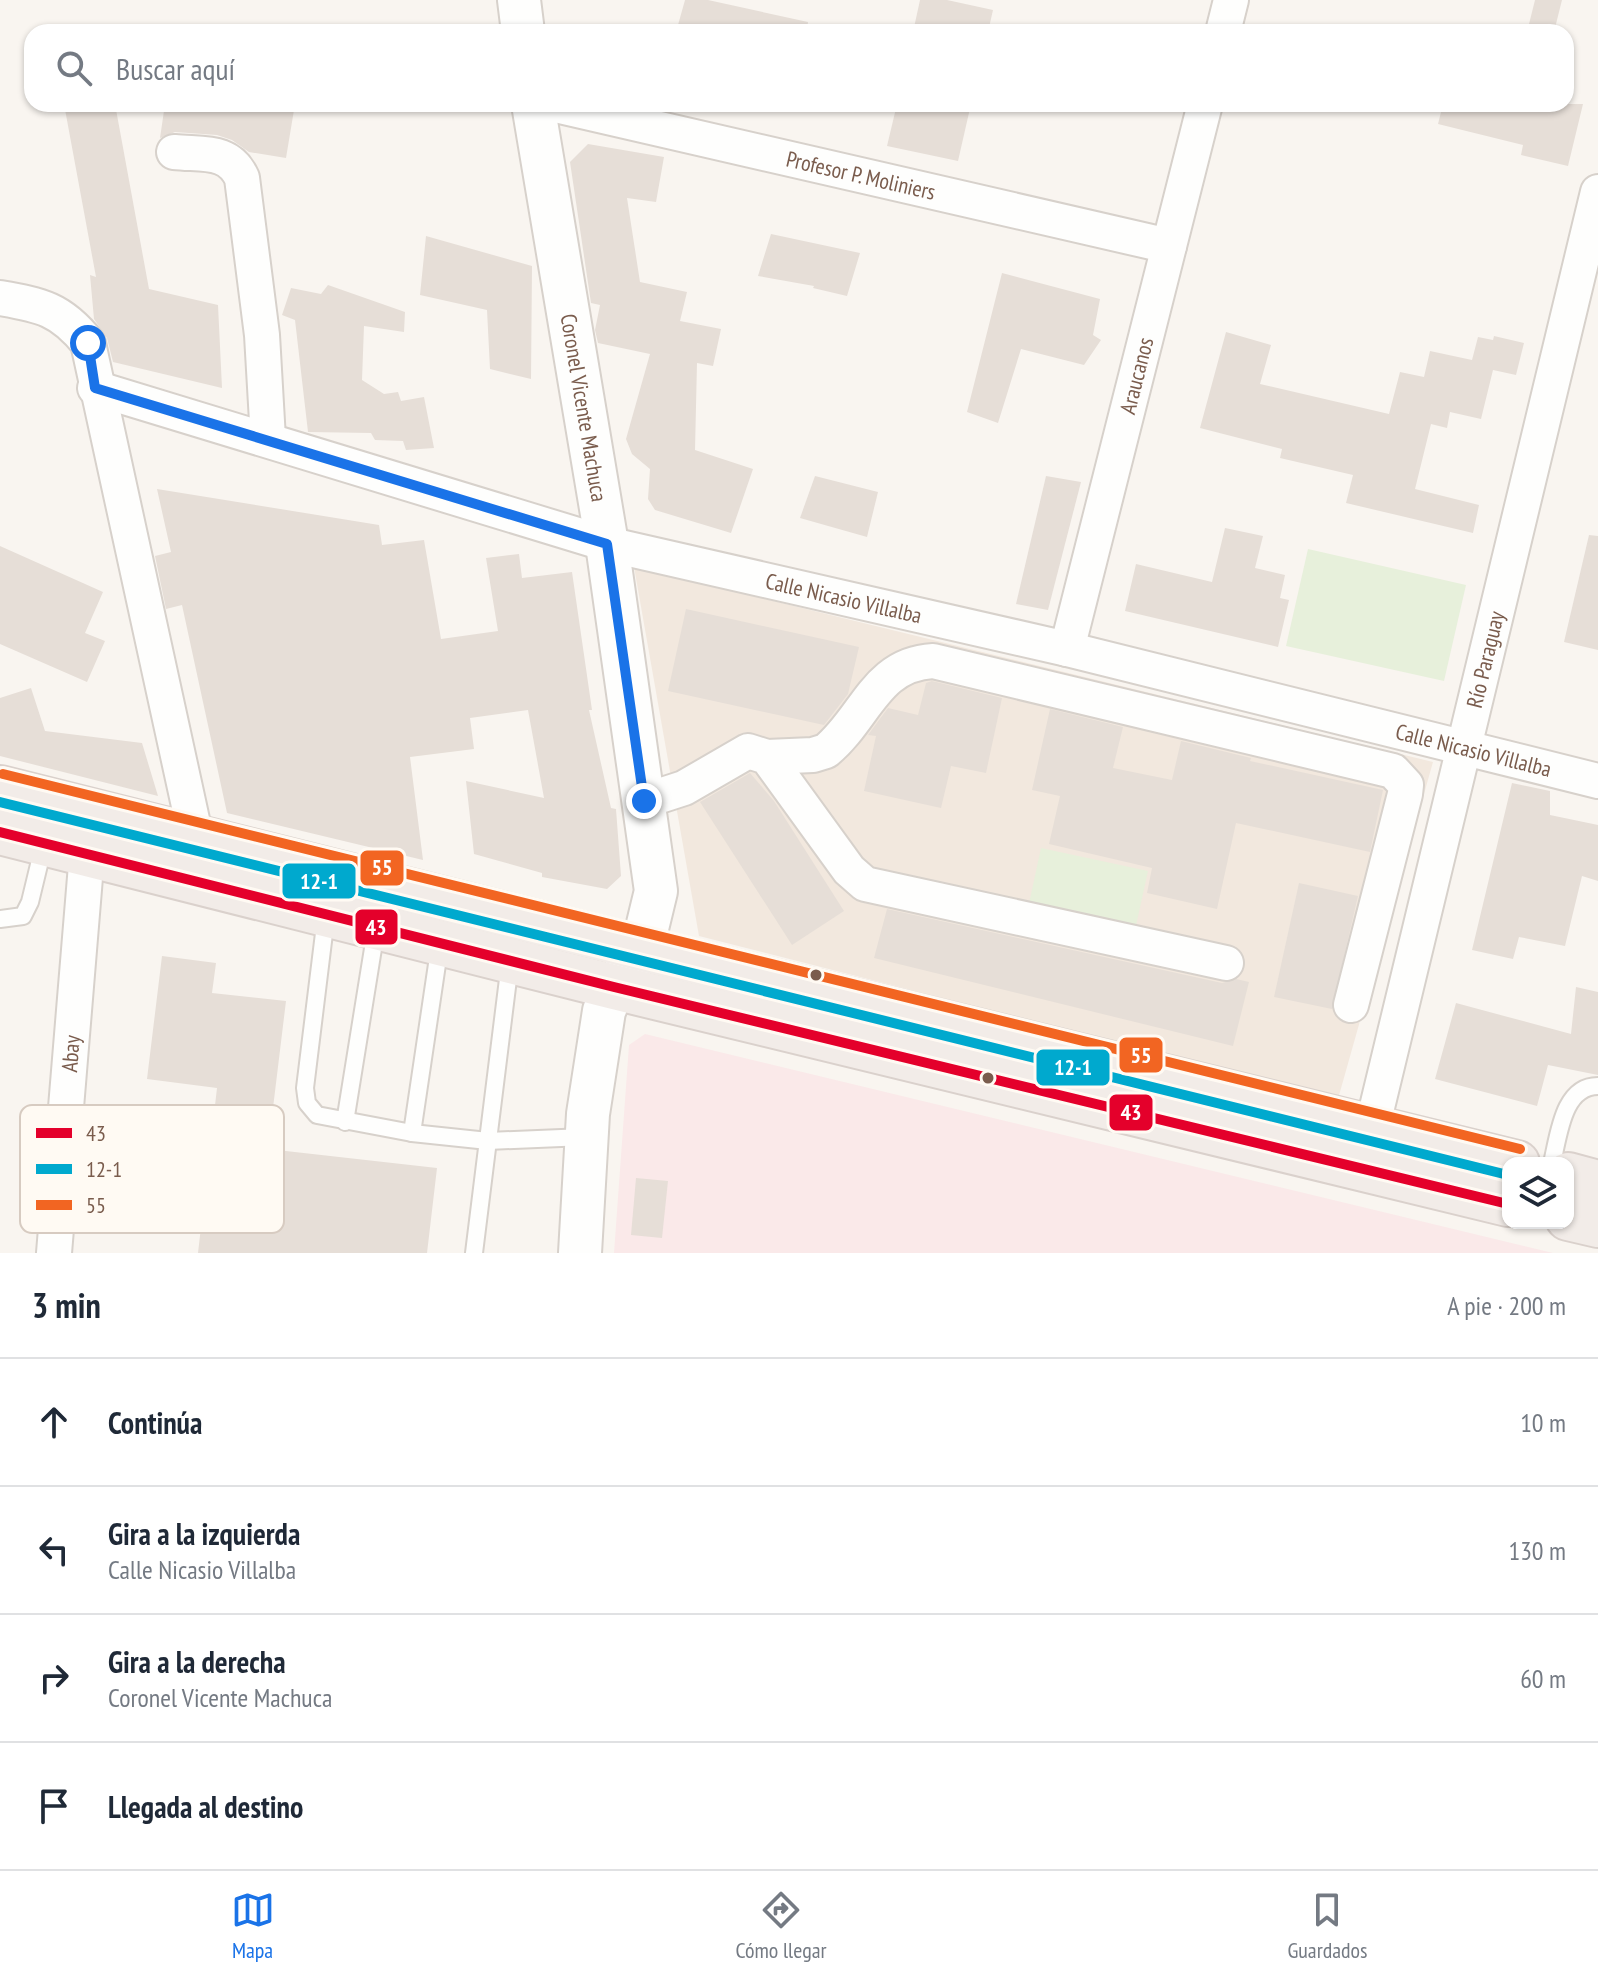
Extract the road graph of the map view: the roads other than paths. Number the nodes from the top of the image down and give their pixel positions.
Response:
1 (519, 0) edge
2 (1231, 0) edge
3 (522, 24) edge
4 (1225, 24) edge
5 (534, 112) edge
6 (586, 112) edge
7 (1203, 112) edge
8 (174, 152) dead end
9 (1598, 192) edge
10 (1169, 246) junction
11 (0, 298) edge
12 (95, 388) junction
13 (268, 439) junction
14 (607, 544) junction
15 (1067, 649) junction
16 (1462, 750) junction
17 (767, 757) junction
18 (1598, 781) edge
19 (0, 788) edge
20 (644, 801) junction
21 (0, 832) edge
22 (196, 838) junction
23 (45, 842) junction
24 (87, 853) junction
25 (326, 914) junction
26 (0, 919) edge
27 (376, 927) junction
28 (440, 943) junction
29 (642, 949) junction
30 (510, 961) junction
31 (1226, 963) dead end
32 (614, 987) junction
33 (1351, 1005) dead end
34 (1598, 1086) edge
35 (66, 1105) edge
36 (345, 1122) junction
37 (1372, 1128) junction
38 (412, 1133) junction
39 (587, 1137) junction
40 (488, 1141) junction
41 (1554, 1157) edge
42 (1502, 1159) edge
43 (1574, 1177) edge
44 (1598, 1183) edge
45 (1502, 1203) edge
46 (1574, 1219) edge
47 (1598, 1225) edge
48 (56, 1233) edge
49 (54, 1253) edge
50 (474, 1253) edge
51 (580, 1253) edge

1 - 3 street
2 - 4 street
5 - 14 street, Coronel Vicente Machuca
6 - 10 street, Profesor P. Moliniers
7 - 10 street, Araucanos
8 - 13 street
9 - 16 street, Río Paraguay
10 - 15 street, Araucanos
11 - 12 street
12 - 13 street, Calle Nicasio Villalba
12 - 22 street
13 - 14 street, Calle Nicasio Villalba
14 - 15 street, Calle Nicasio Villalba
14 - 20 street, Coronel Vicente Machuca
15 - 16 street, Calle Nicasio Villalba
16 - 18 street, Calle Nicasio Villalba
16 - 37 street, Río Paraguay
17 - 20 street
17 - 31 street
17 - 33 street
19 - 22 highway
20 - 29 street, Coronel Vicente Machuca
21 - 23 highway
22 - 29 highway
23 - 24 highway
23 - 26 lane
24 - 25 highway
24 - 35 street, Abay
25 - 27 highway
25 - 36 lane
27 - 28 highway
27 - 36 lane
28 - 30 highway
28 - 38 lane
29 - 32 street
29 - 37 highway
30 - 32 highway
30 - 40 lane
32 - 39 street
32 - 45 highway
34 - 41 lane
36 - 38 lane
37 - 42 highway
38 - 40 lane
39 - 40 lane
39 - 51 street
40 - 50 lane
43 - 44 highway
46 - 47 highway
48 - 49 street, Abay

